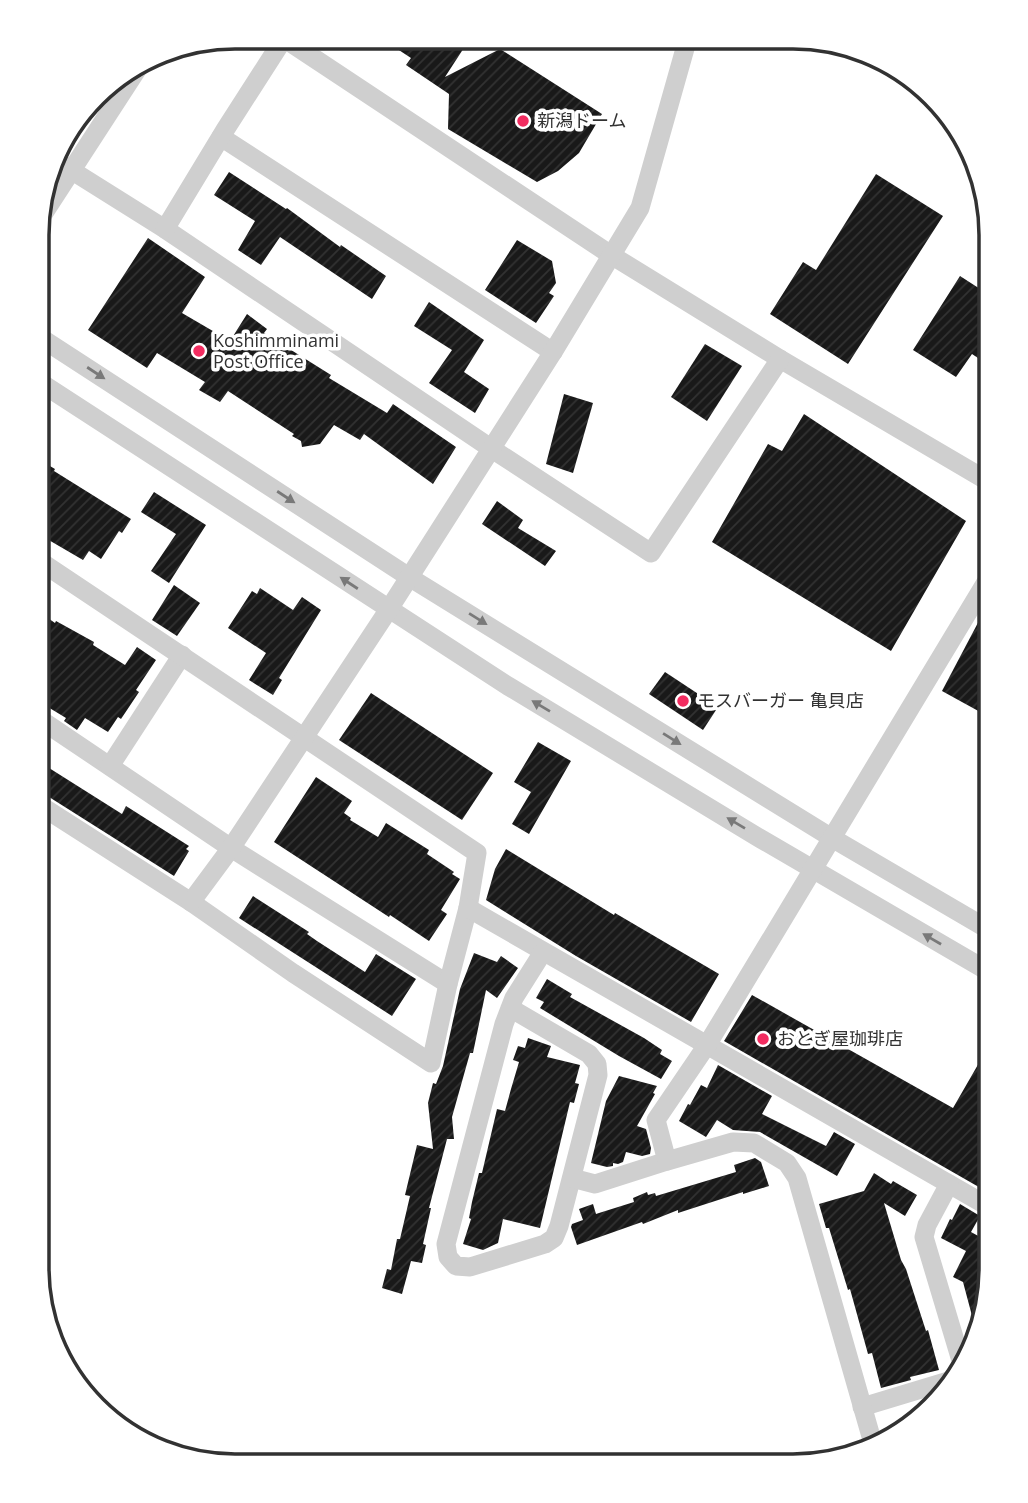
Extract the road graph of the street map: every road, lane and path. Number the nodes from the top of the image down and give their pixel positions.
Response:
1 (275, 49) edge
2 (301, 49) edge
3 (685, 49) edge
4 (124, 85) edge
5 (220, 137) junction
6 (63, 166) edge
7 (165, 229) junction
8 (611, 255) junction
9 (49, 343) edge
10 (553, 352) junction
11 (780, 359) junction
12 (49, 388) edge
13 (492, 449) junction
14 (979, 475) edge
15 (49, 567) edge
16 (409, 577) junction
17 (979, 595) edge
18 (389, 609) junction
19 (182, 655) junction
20 (49, 725) edge
21 (304, 738) junction
22 (110, 766) junction
23 (49, 812) edge
24 (832, 838) junction
25 (231, 848) junction
26 (813, 869) junction
27 (191, 902) junction
28 (468, 908) junction
29 (979, 924) edge
30 (543, 952) junction
31 (979, 966) edge
32 (448, 984) junction
33 (510, 1008) junction
34 (707, 1045) junction
35 (667, 1161) junction
36 (572, 1178) junction
37 (950, 1184) junction
38 (979, 1201) edge
39 (959, 1352) edge
40 (938, 1384) edge
41 (862, 1407) junction
42 (871, 1437) edge

1 - 5 street
2 - 8 street
3 - 8 street
4 - 6 street
5 - 7 street
5 - 10 street
6 - 7 street
7 - 13 street
8 - 10 street
8 - 11 street
9 -> 16 street
10 - 13 street
11 - 13 street
11 - 14 street
18 -> 12 street
13 - 16 street
15 - 19 street
16 - 18 street
16 -> 24 street
17 - 24 street
18 - 21 street
26 -> 18 street
19 - 21 street
19 - 22 street
20 - 22 street
21 - 25 street
21 - 28 street
22 - 25 street
23 - 27 street
24 - 26 street
24 - 29 street
25 - 27 street
25 - 32 street
31 -> 26 street
26 - 34 street
27 - 32 street
28 - 30 street
28 - 32 street
30 - 33 street
30 - 34 street
33 - 36 street
33 - 36 street
34 - 35 street
34 - 37 street
35 - 36 street
35 - 41 street
37 - 38 street
37 - 39 street
40 - 41 street
41 - 42 street

